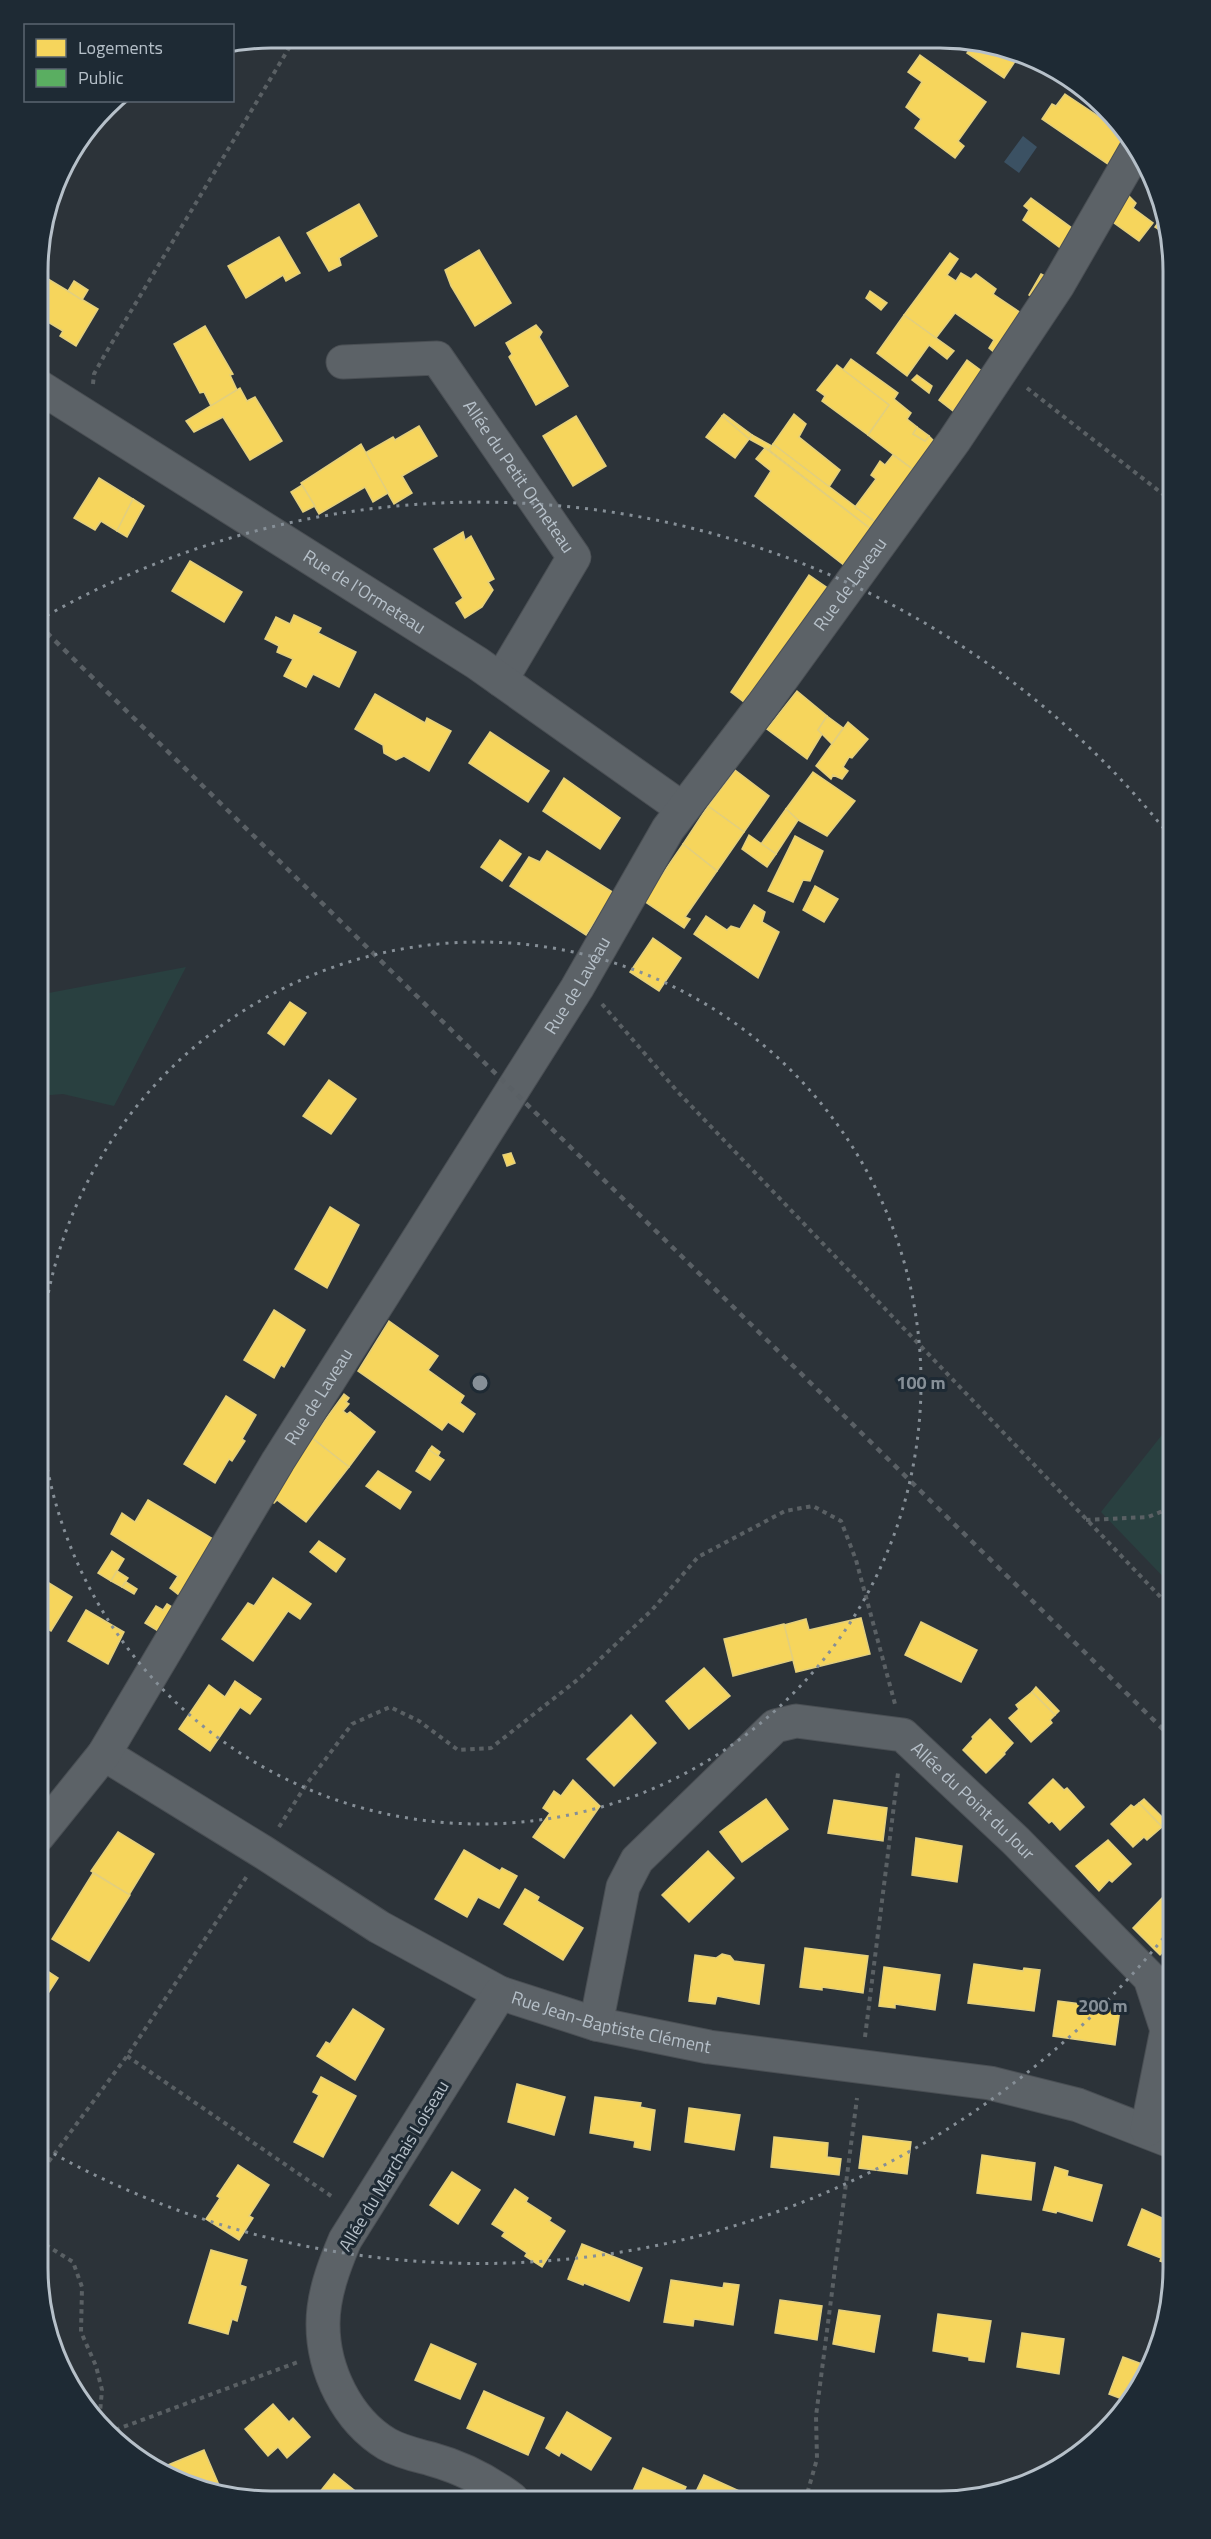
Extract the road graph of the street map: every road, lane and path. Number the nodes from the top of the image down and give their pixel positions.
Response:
1 (289, 48) edge
2 (1131, 158) edge
3 (343, 362) dead end
4 (1002, 369) junction
5 (48, 392) edge
6 (90, 419) junction
7 (1163, 494) edge
8 (501, 680) junction
9 (683, 809) junction
10 (577, 988) junction
11 (1163, 1511) edge
12 (1086, 1520) junction
13 (1163, 1600) edge
14 (903, 1735) junction
15 (104, 1754) junction
16 (48, 1824) edge
17 (255, 1864) junction
18 (500, 1993) junction
19 (1163, 2018) edge
20 (596, 2024) junction
21 (127, 2056) junction
22 (861, 2066) junction
23 (1163, 2091) edge
24 (1160, 2136) edge
25 (48, 2163) edge
26 (358, 2222) junction
27 (48, 2246) edge
28 (327, 2354) junction
29 (100, 2411) edge
30 (117, 2429) edge
31 (499, 2491) edge
32 (808, 2491) edge

1 - 6 path
2 - 4 street, Rue de Laveau
3 - 8 street, Allée du Petit Ormeteau
4 - 7 path
4 - 9 street, Rue de Laveau
5 - 6 street, Rue de l'Ormeteau
6 - 8 street, Rue de l'Ormeteau
8 - 9 street, Rue de l'Ormeteau
9 - 10 street, Rue de Laveau
10 - 12 path
10 - 15 street, Rue de Laveau
11 - 12 path
12 - 13 path
14 - 17 path
14 - 19 street, Allée du Point du Jour
14 - 20 street, Allée du Point du Jour
14 - 22 path
15 - 16 street, Rue de Laveau
15 - 17 street, Rue Jean-Baptiste Clément
17 - 18 street, Rue Jean-Baptiste Clément
17 - 21 path
18 - 20 street, Rue Jean-Baptiste Clément
18 - 26 street, Allée du Marchais Loiseau
20 - 22 street, Rue Jean-Baptiste Clément
21 - 25 path
21 - 26 path
22 - 24 street, Rue Jean-Baptiste Clément
22 - 32 path
23 - 24 street, Allée du Point du Jour
26 - 28 street, Allée du Marchais Loiseau
27 - 29 path
28 - 30 path
28 - 31 street, Allée du Marchais Loiseau

